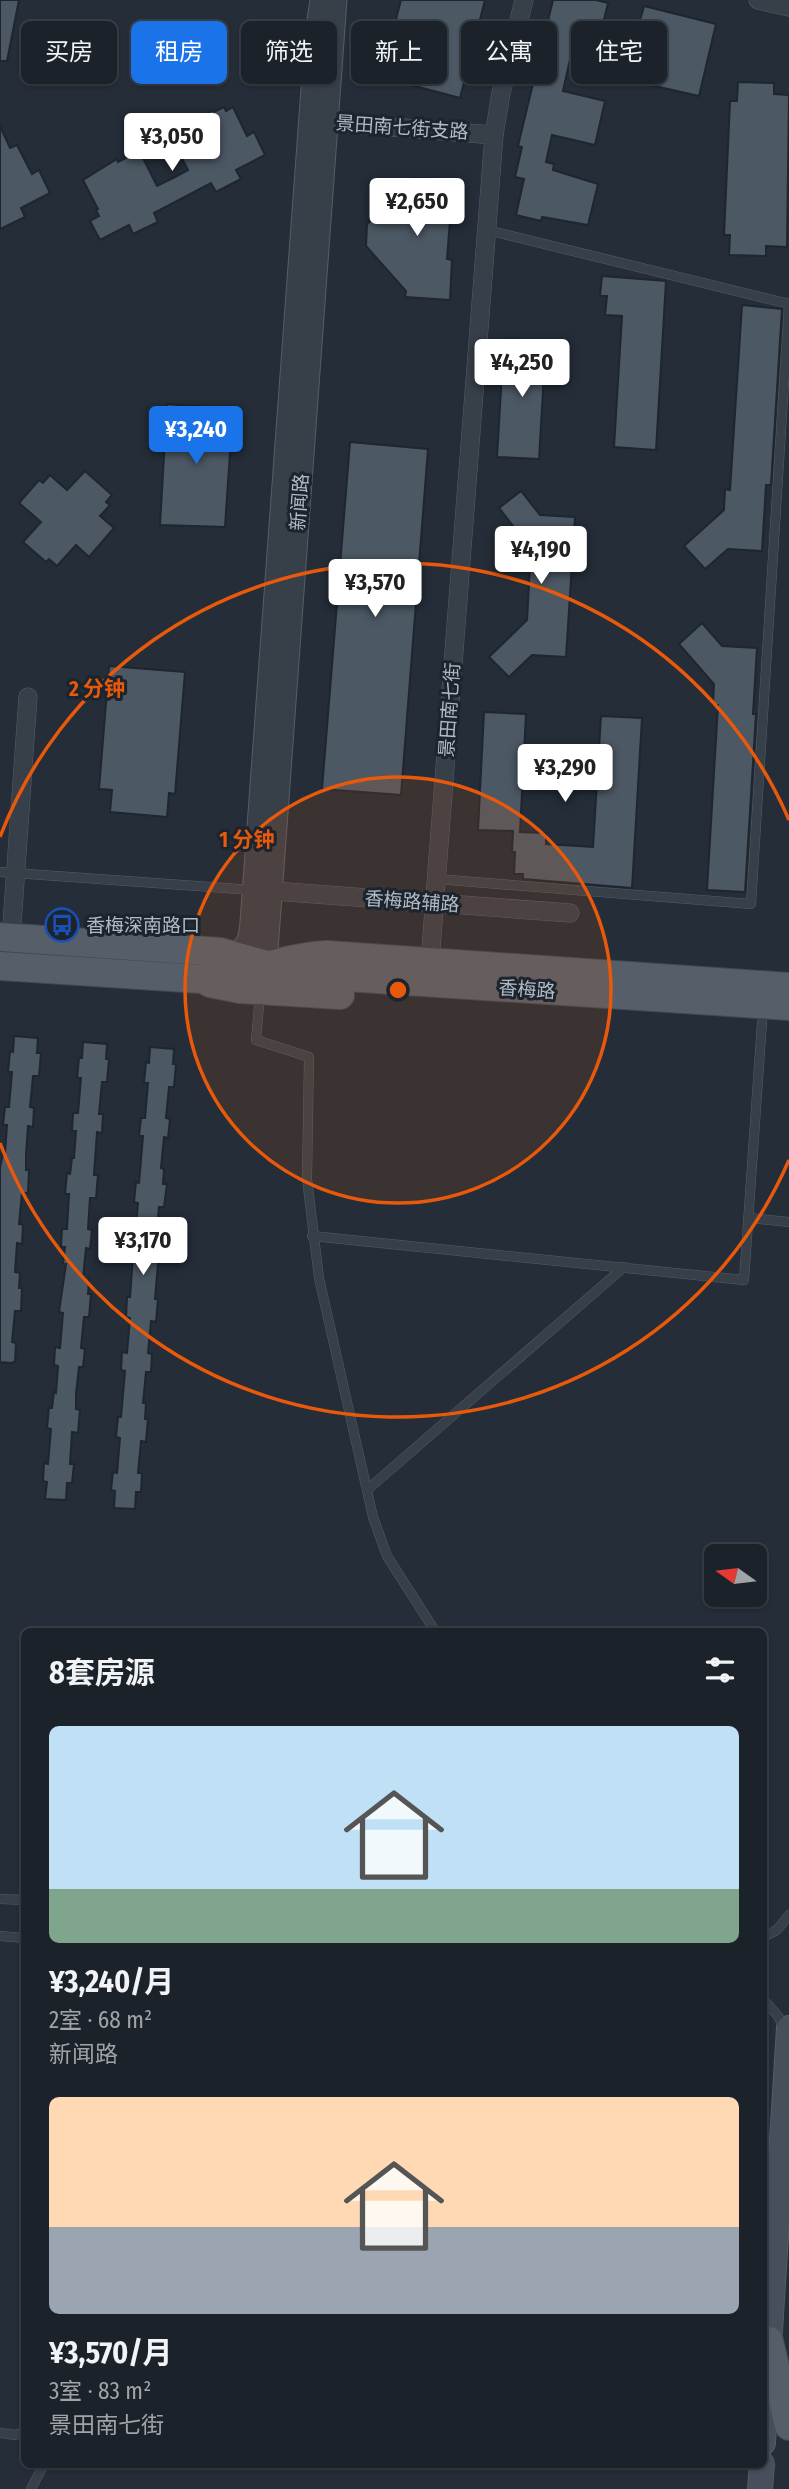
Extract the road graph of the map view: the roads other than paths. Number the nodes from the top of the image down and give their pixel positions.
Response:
1 (321, 0) edge
2 (335, 0) edge
3 (524, 0) edge
4 (758, 0) edge
5 (789, 7) edge
6 (318, 121) junction
7 (494, 135) junction
8 (487, 230) junction
9 (28, 697) dead end
10 (9, 873) edge
11 (436, 879) junction
12 (263, 891) junction
13 (434, 902) junction
14 (570, 913) dead end
15 (251, 930) junction
16 (5, 937) edge
17 (228, 954) junction
18 (430, 961) junction
19 (0, 966) edge
20 (263, 977) junction
21 (789, 986) edge
22 (789, 1006) edge
23 (776, 1022) edge
24 (748, 1218) junction
25 (789, 1222) edge
26 (313, 1236) junction
27 (624, 1267) junction
28 (367, 1490) junction
29 (433, 1628) edge
30 (0, 1899) edge
31 (21, 1900) edge
32 (789, 1915) edge
33 (767, 1935) edge
34 (0, 1936) edge
35 (21, 1937) edge
36 (767, 2004) edge
37 (789, 2028) edge
38 (788, 2041) edge
39 (769, 2342) junction
40 (767, 2376) edge
41 (789, 2426) edge
42 (0, 2433) edge
43 (21, 2433) edge
44 (42, 2468) edge
45 (762, 2468) edge
46 (31, 2489) edge
47 (760, 2489) edge

1 - 6 street, 新闻路
2 - 6 street, 新闻路
3 - 7 street, 景田南七街
4 - 5 street
6 - 7 street, 景田南七街支路
6 - 12 street, 新闻路
7 - 8 street, 景田南七街
8 - 11 street, 景田南七街
8 - 11 lane
9 - 10 street
10 - 12 lane
10 - 16 street
11 - 13 street, 景田南七街
12 - 13 street, 香梅路辅路
12 - 15 street, 新闻路
12 - 20 street, 新闻路
13 - 14 street, 香梅路辅路
13 - 18 street, 景田南七街
15 - 17 street
15 - 20 street, 新闻路
16 - 17 main road, 香梅路
17 - 20 main road, 香梅路
18 - 20 main road, 香梅路
18 - 21 main road, 香梅路
19 - 20 main road
20 - 22 main road, 香梅路
20 - 23 main road
20 - 26 lane
23 - 24 lane
24 - 25 lane
24 - 27 lane
26 - 27 lane
26 - 28 lane
27 - 28 lane
28 - 29 lane
30 - 31 lane
32 - 33 lane
34 - 35 lane
36 - 38 lane
37 - 38 main road
38 - 39 main road
39 - 40 main road
39 - 41 main road
42 - 43 lane
44 - 46 lane
45 - 47 main road

